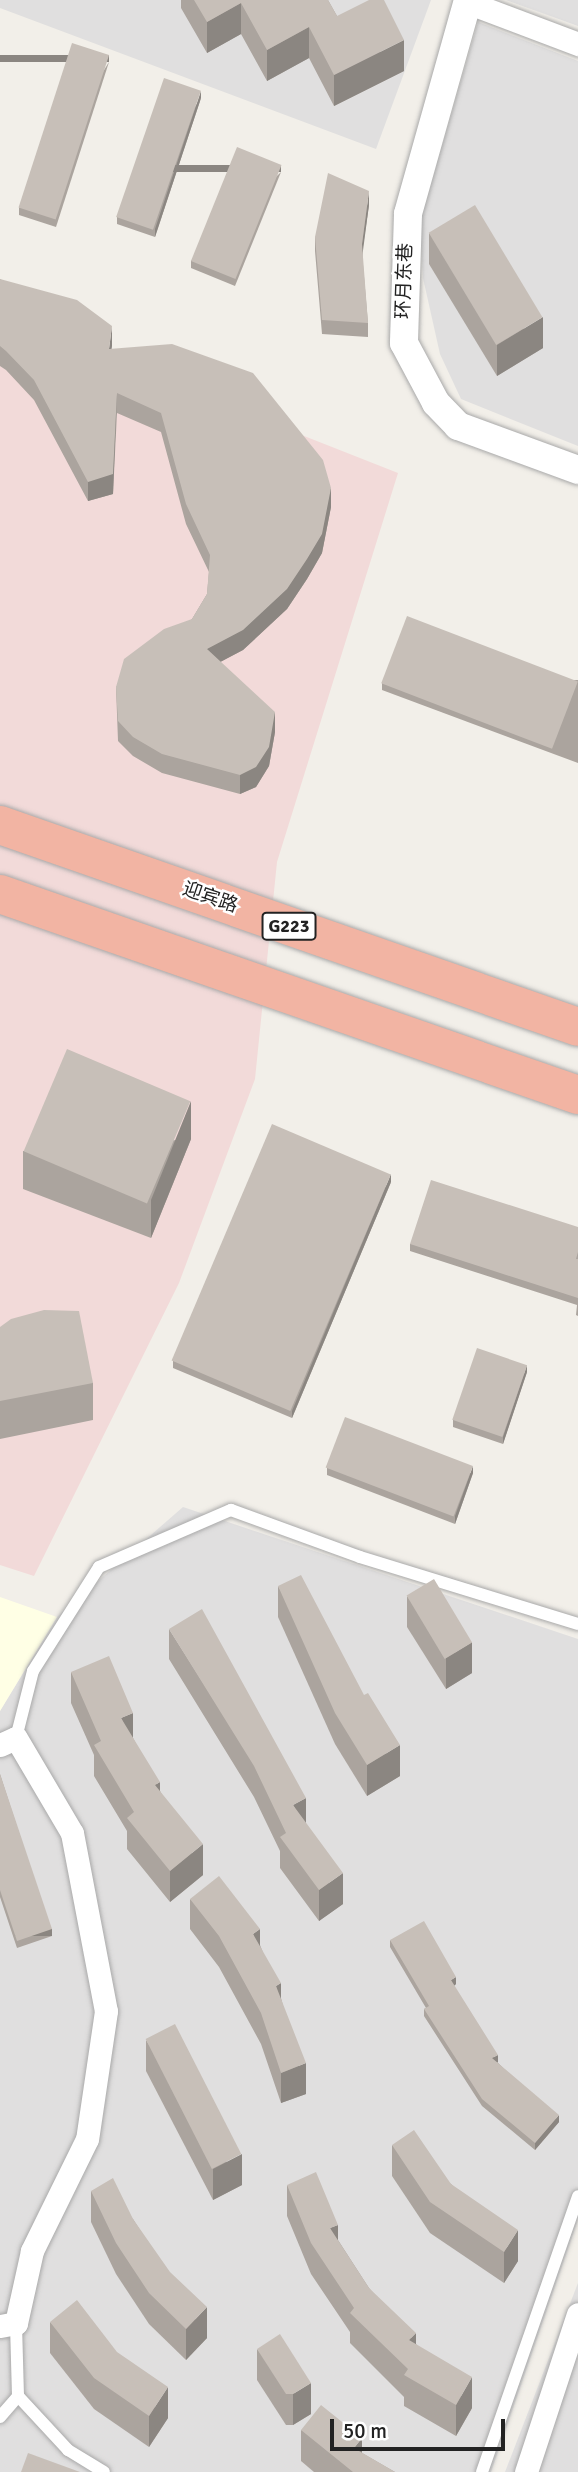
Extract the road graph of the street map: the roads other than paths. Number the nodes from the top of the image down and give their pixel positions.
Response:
1 (467, 1) edge
2 (578, 44) edge
3 (578, 470) edge
4 (0, 825) edge
5 (0, 894) edge
6 (578, 1027) edge
7 (578, 1095) edge
8 (578, 1624) edge
9 (8, 1742) edge
10 (578, 2196) edge
11 (578, 2314) edge
12 (8, 2324) edge
13 (18, 2396) junction
14 (0, 2417) edge
15 (104, 2472) edge
16 (482, 2472) edge
17 (526, 2472) edge

1 - 2 street
1 - 3 street, 环月东巷
4 - 6 highway, 迎宾路 / G223
5 - 7 highway
8 - 9 lane
9 - 12 street
10 - 16 lane
11 - 17 street
12 - 13 lane
13 - 14 lane
13 - 15 lane

